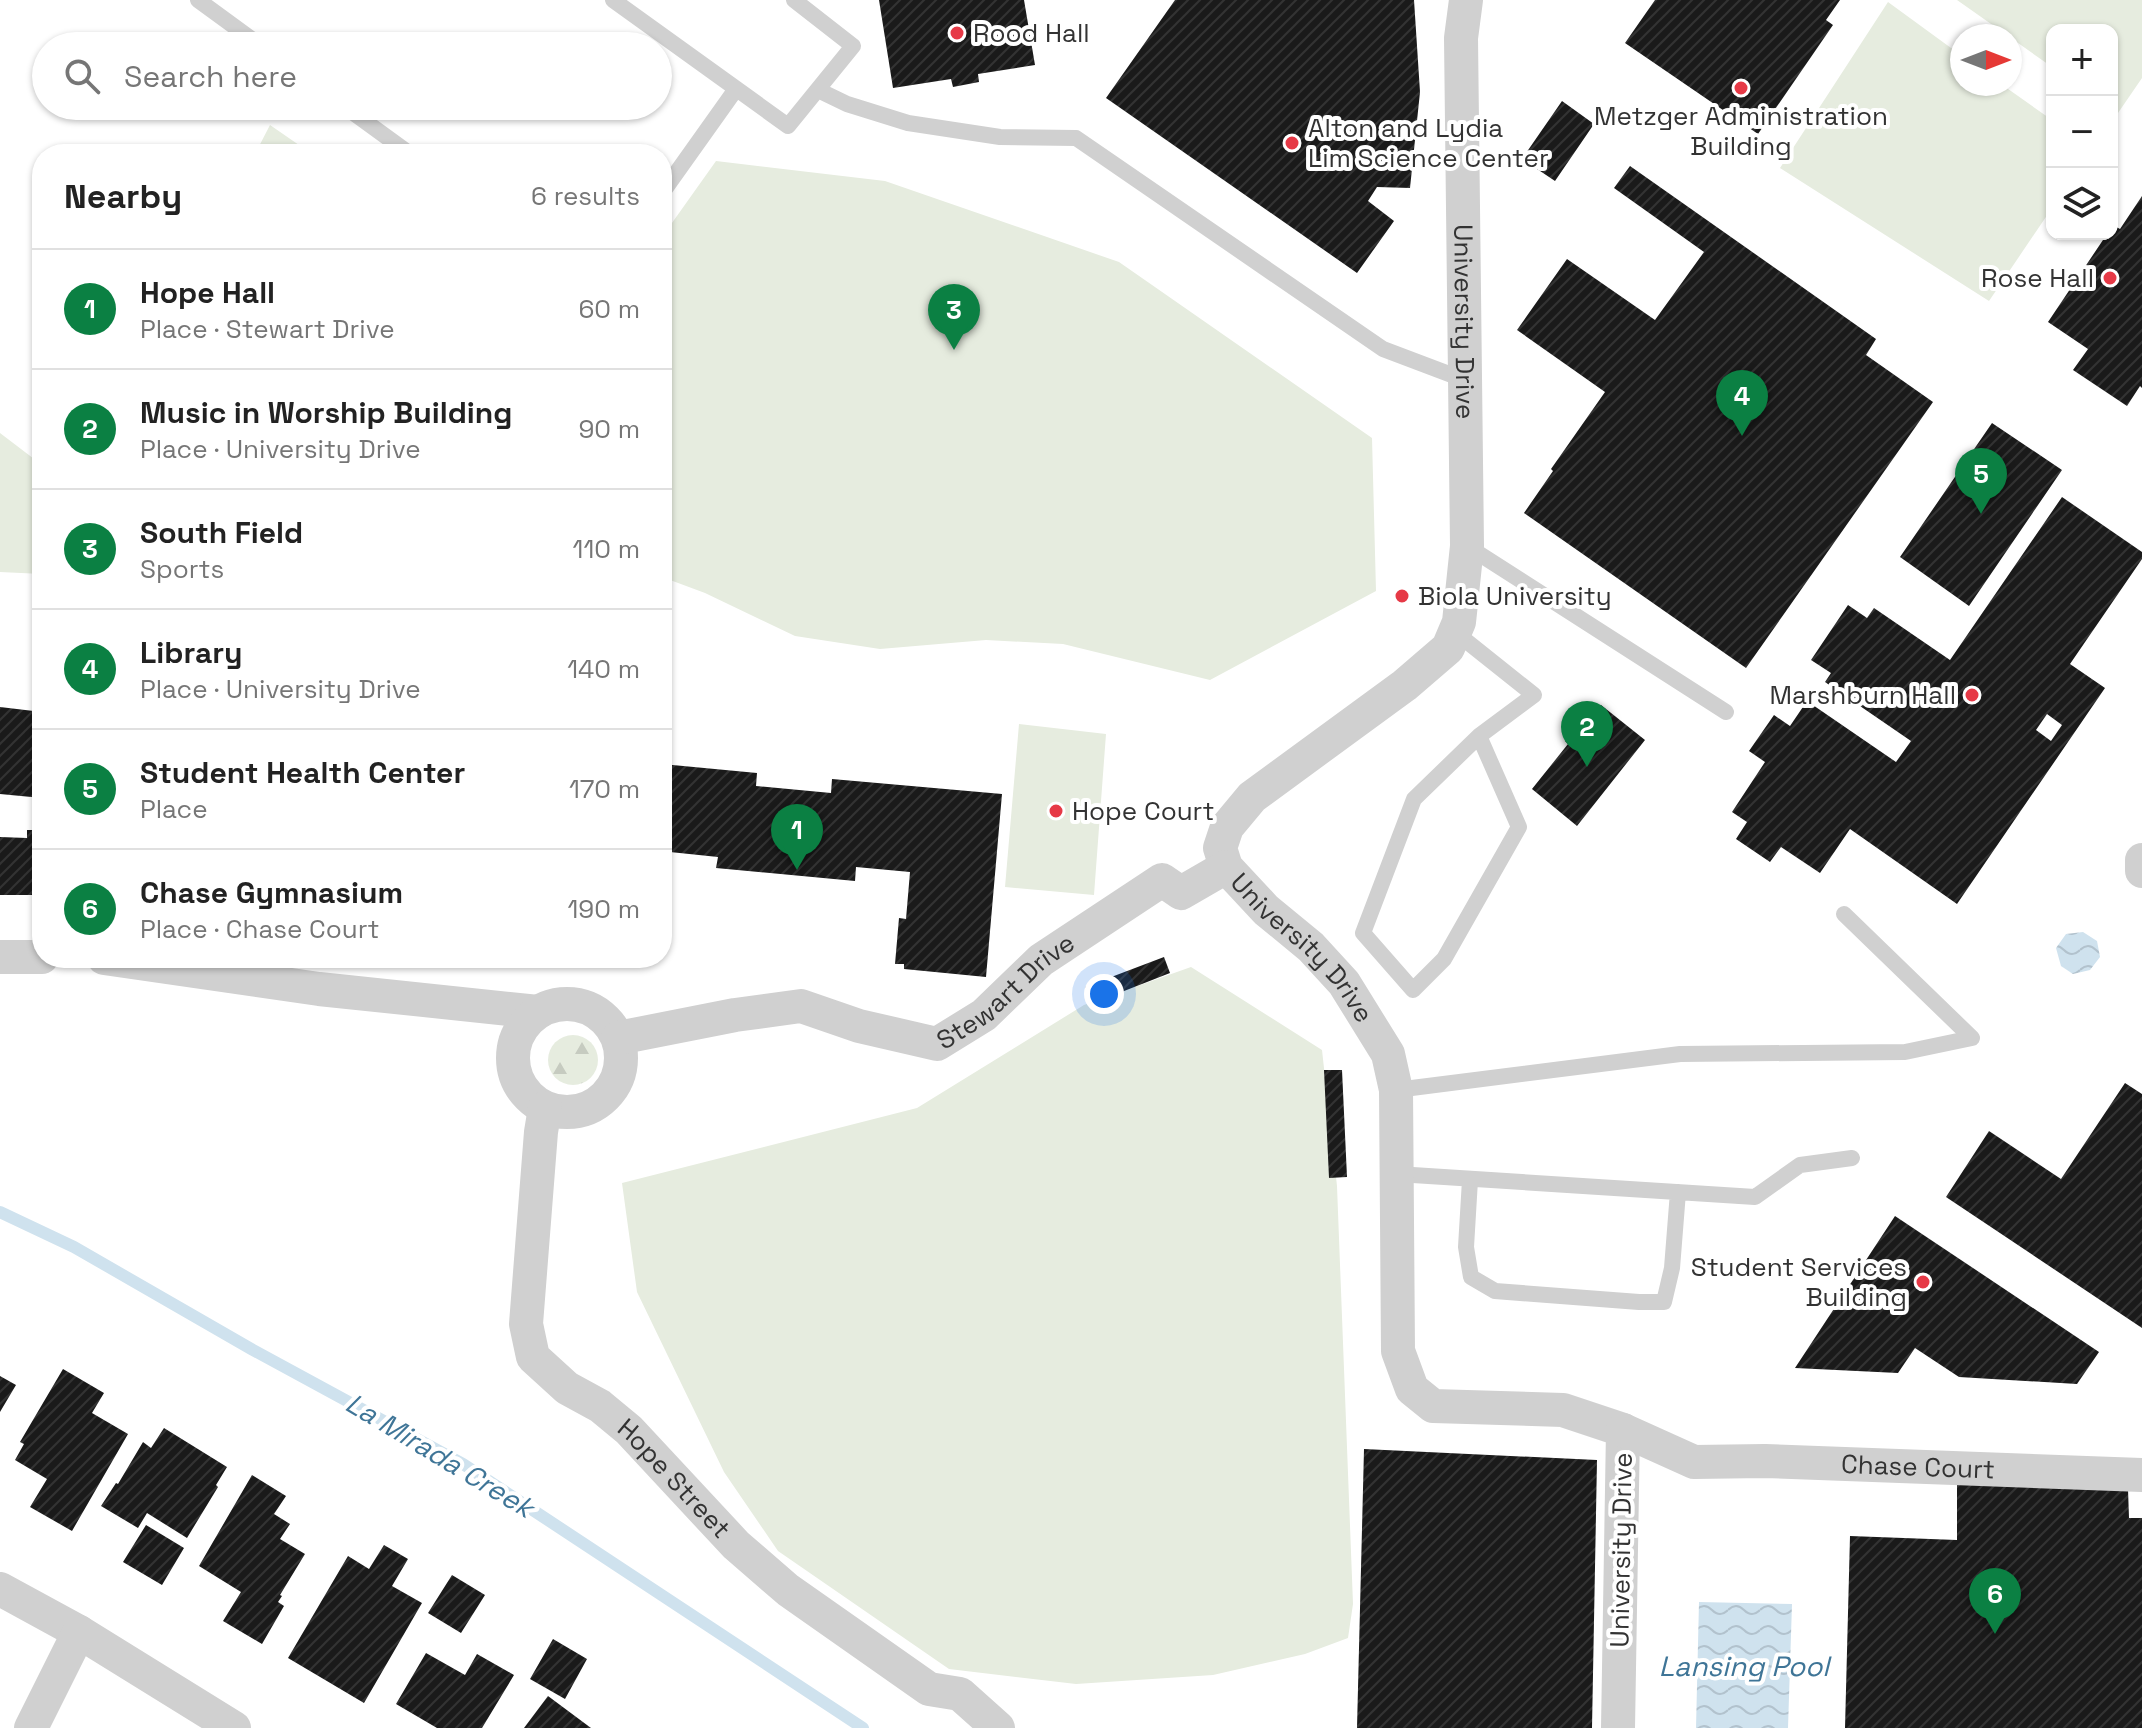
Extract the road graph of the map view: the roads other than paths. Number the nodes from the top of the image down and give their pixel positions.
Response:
1 (198, 0) edge
2 (613, 0) edge
3 (794, 0) edge
4 (1466, 0) edge
5 (242, 32) edge
6 (657, 32) edge
7 (672, 43) edge
8 (736, 89) junction
9 (818, 90) junction
10 (363, 120) edge
11 (396, 144) edge
12 (672, 179) edge
13 (1465, 380) junction
14 (1467, 546) junction
15 (1455, 632) junction
16 (1726, 712) dead end
17 (1479, 736) junction
18 (2142, 860) edge
19 (1226, 867) junction
20 (2142, 871) edge
21 (1844, 914) dead end
22 (0, 957) edge
23 (32, 957) edge
24 (191, 968) edge
25 (538, 1012) junction
26 (618, 1038) junction
27 (1396, 1090) junction
28 (543, 1120) junction
29 (1852, 1158) dead end
30 (1397, 1174) junction
31 (1470, 1180) junction
32 (1678, 1192) junction
33 (1623, 1430) junction
34 (2142, 1475) edge
35 (0, 1589) edge
36 (79, 1632) junction
37 (31, 1728) edge
38 (234, 1728) edge
39 (998, 1728) edge
40 (1618, 1728) edge

1 - 5 lane
2 - 6 lane
3 - 9 lane
4 - 13 street, University Drive
7 - 8 lane
8 - 9 lane
8 - 12 lane
9 - 13 lane
10 - 11 lane
13 - 14 street, University Drive
14 - 15 street, University Drive
14 - 16 lane
15 - 17 lane
15 - 19 street, University Drive
17 - 17 lane
18 - 20 street
19 - 26 street, Stewart Drive
19 - 27 street, University Drive
21 - 27 lane
22 - 23 street
24 - 25 street
25 - 26 street
25 - 28 street
26 - 28 street
27 - 30 street, University Drive
28 - 39 street, Hope Street
29 - 32 lane
30 - 31 lane
30 - 33 street, University Drive
31 - 32 lane
31 - 32 lane
33 - 34 street, Chase Court
33 - 40 street, University Drive
35 - 36 street
36 - 37 street
36 - 38 street

